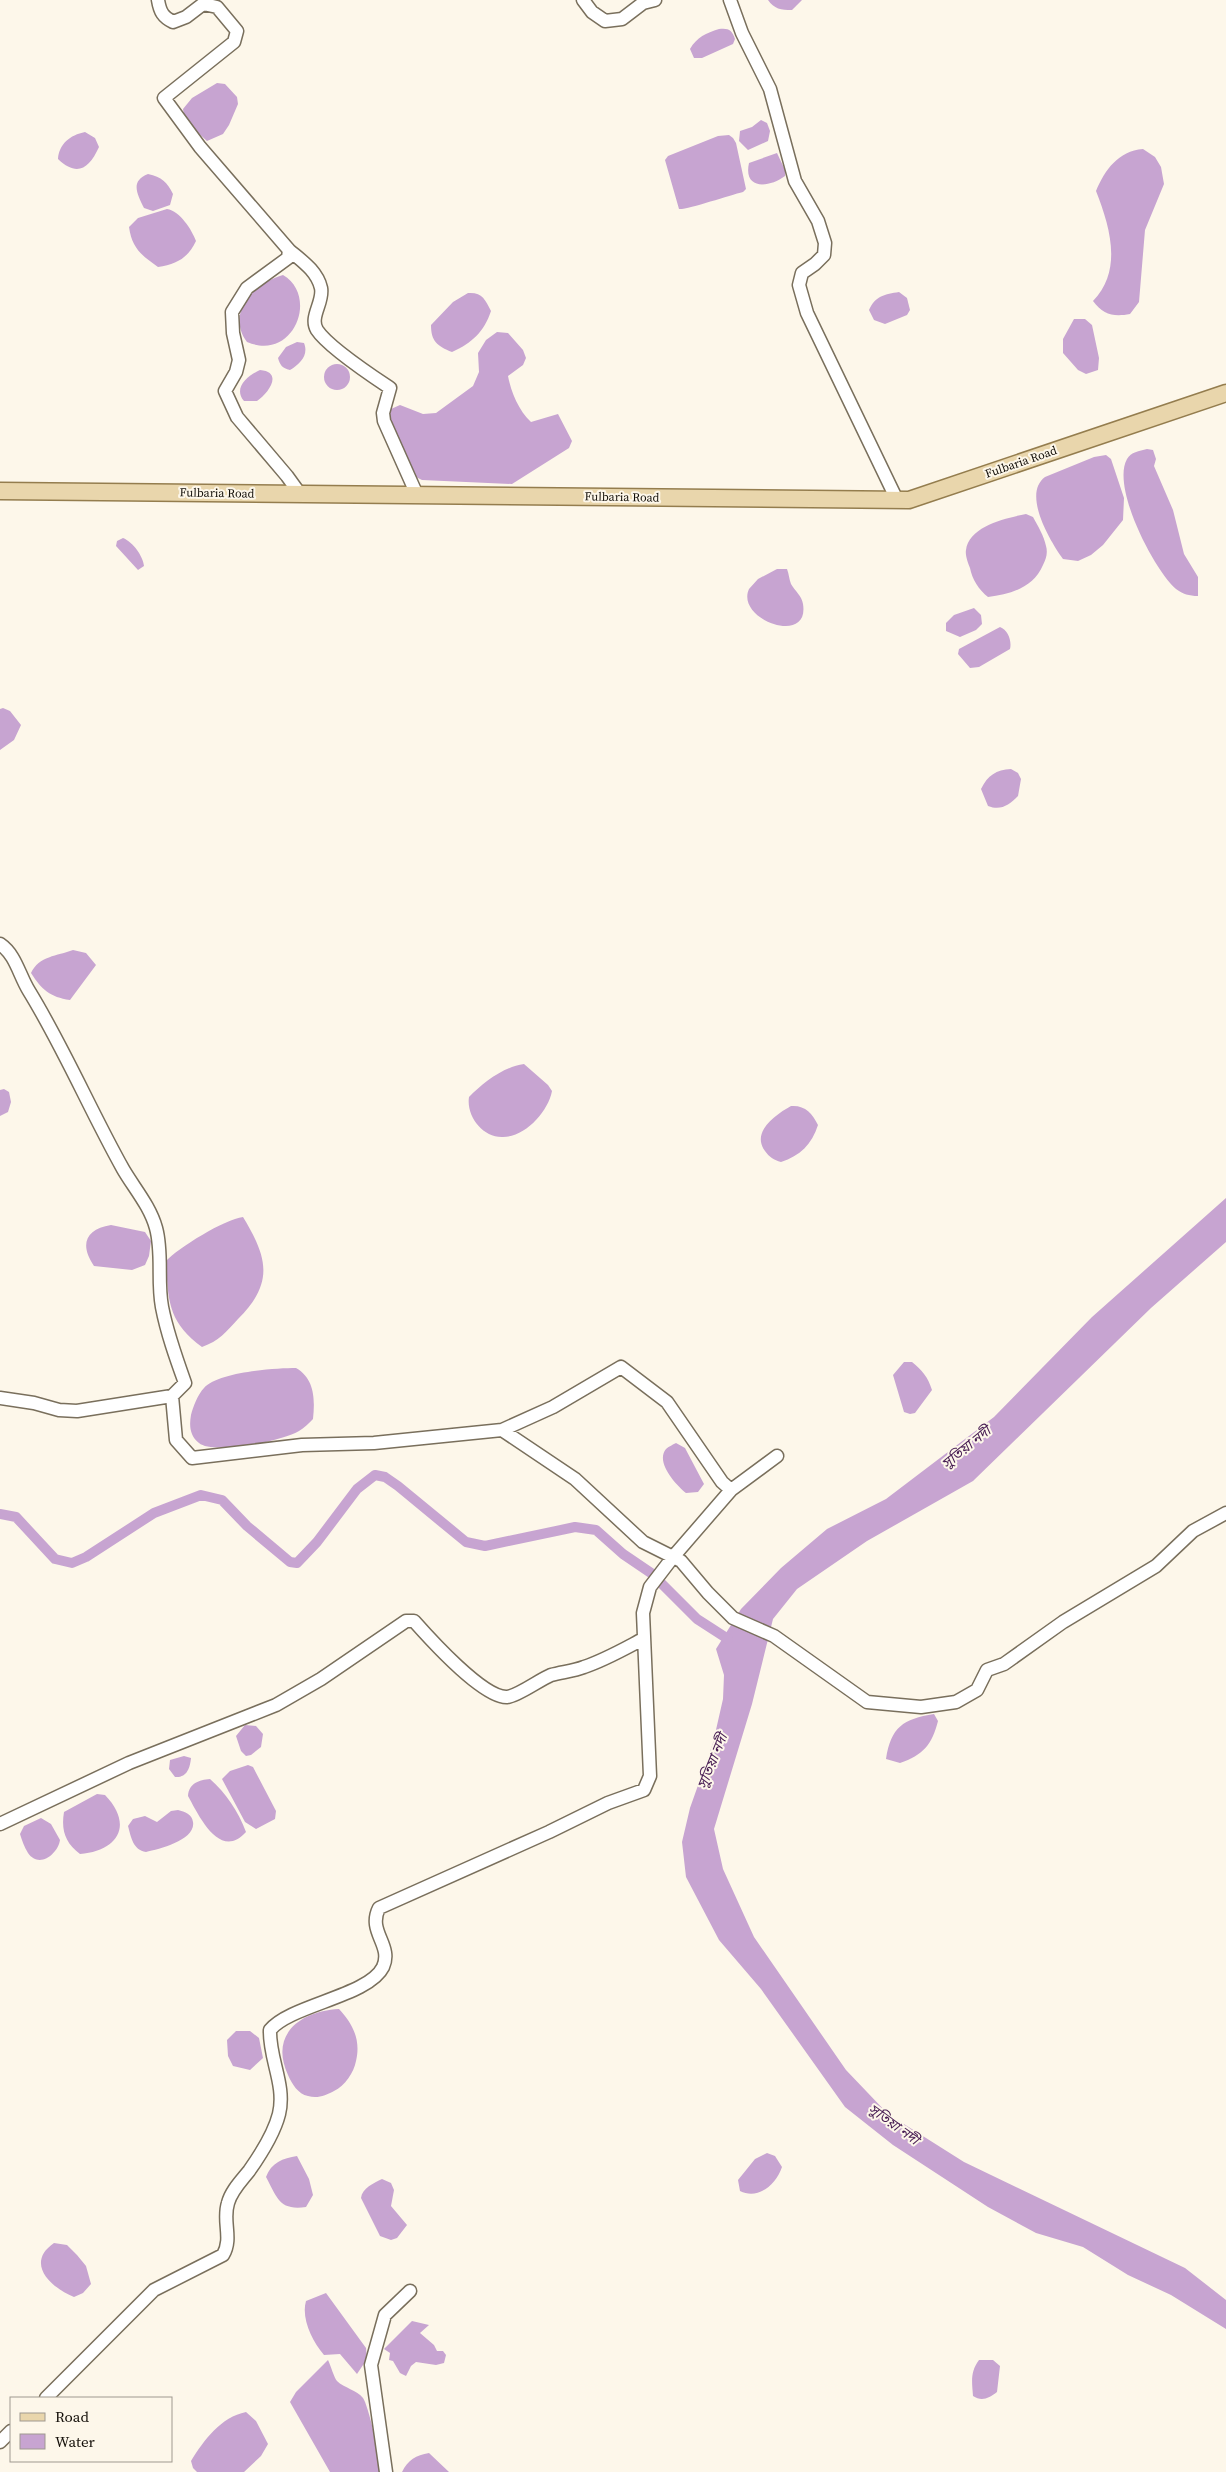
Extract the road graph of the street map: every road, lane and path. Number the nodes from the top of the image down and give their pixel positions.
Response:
1 (158, 0) edge
2 (583, 0) edge
3 (655, 0) edge
4 (730, 0) edge
5 (289, 250) junction
6 (1226, 393) edge
7 (0, 491) edge
8 (300, 494) junction
9 (417, 495) junction
10 (897, 500) junction
11 (0, 944) edge
12 (172, 1396) junction
13 (0, 1398) edge
14 (502, 1430) junction
15 (777, 1456) dead end
16 (731, 1490) junction
17 (1226, 1513) edge
18 (673, 1557) junction
19 (643, 1639) junction
20 (0, 1824) edge
21 (410, 2291) dead end
22 (47, 2397) edge
23 (10, 2432) edge
24 (0, 2442) edge
25 (386, 2472) edge

1 - 5 street
2 - 3 street
4 - 10 street
5 - 8 street
5 - 9 street
6 - 10 main road, Fulbaria Road
7 - 8 main road, Fulbaria Road
8 - 9 main road, Fulbaria Road
9 - 10 main road, Fulbaria Road
11 - 12 street
12 - 13 street
12 - 14 street
14 - 16 street
14 - 18 street
15 - 16 street
16 - 18 street
17 - 18 street
18 - 19 street
19 - 20 street
19 - 22 street
21 - 25 street
23 - 24 street

